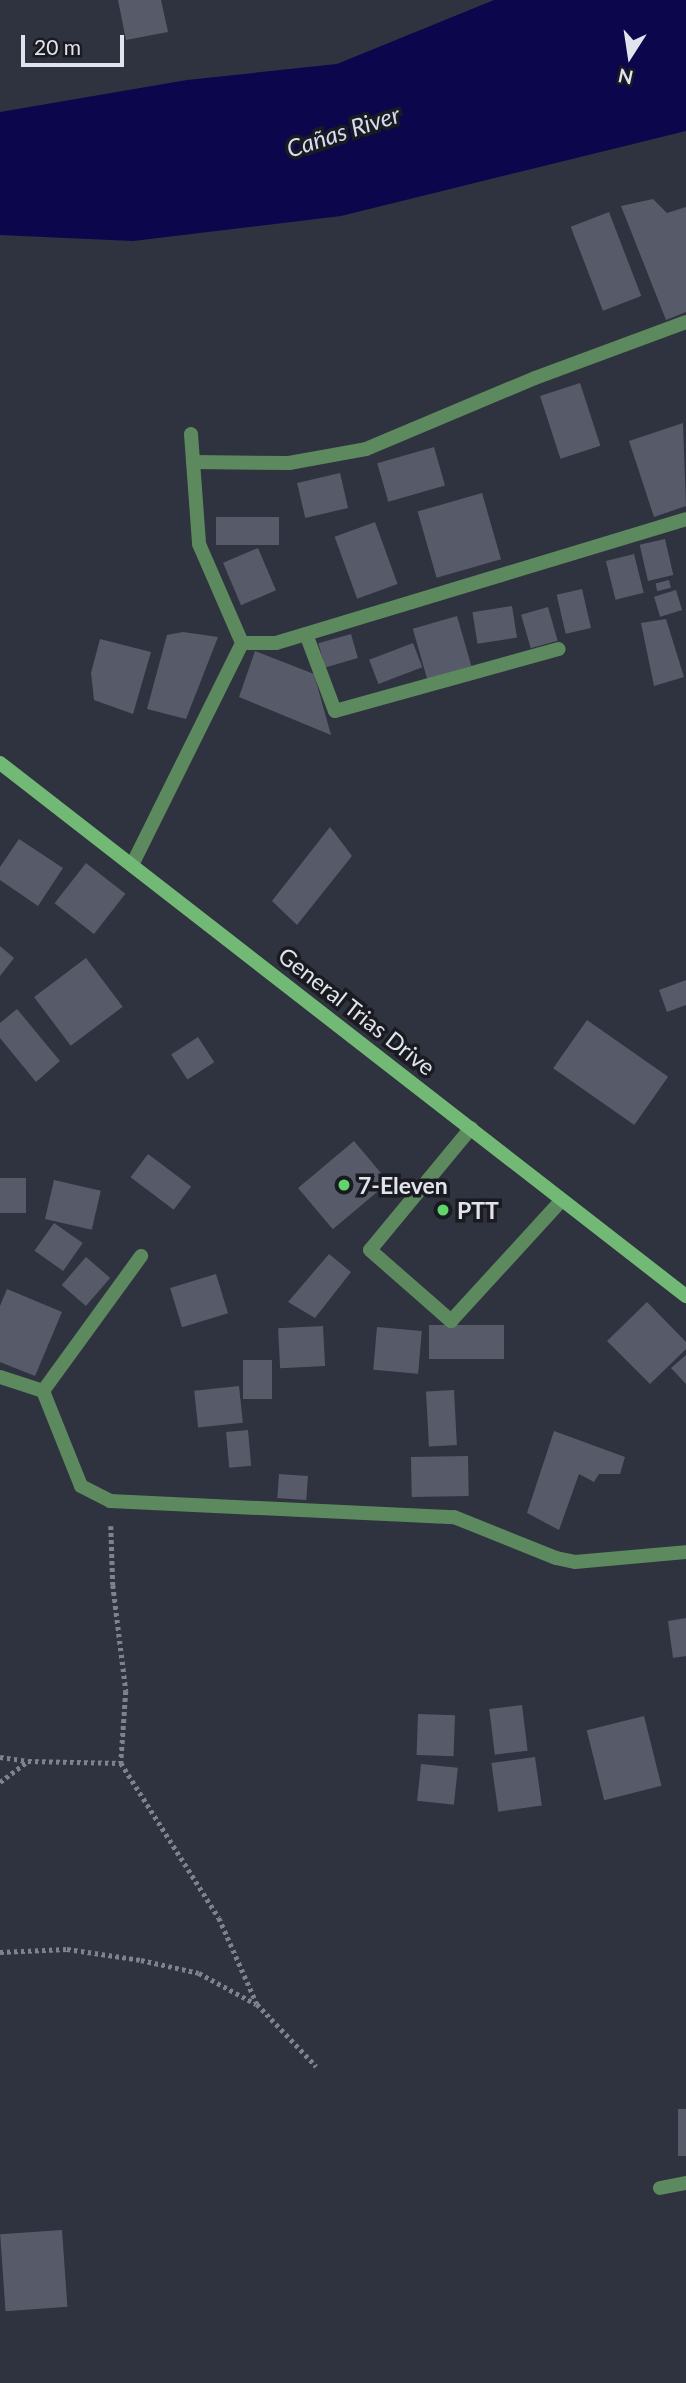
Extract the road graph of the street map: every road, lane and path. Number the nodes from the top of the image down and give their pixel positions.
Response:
1 (686, 322) edge
2 (191, 434) dead end
3 (194, 462) junction
4 (686, 519) edge
5 (306, 634) junction
6 (242, 643) junction
7 (559, 649) dead end
8 (0, 763) edge
9 (132, 865) junction
10 (471, 1128) junction
11 (562, 1200) junction
12 (141, 1256) dead end
13 (686, 1296) edge
14 (0, 1377) edge
15 (43, 1391) junction
16 (110, 1500) junction
17 (686, 1552) edge
18 (0, 1757) edge
19 (29, 1761) junction
20 (121, 1763) junction
21 (0, 1782) edge
22 (0, 1952) edge
23 (257, 2004) junction
24 (316, 2066) dead end
25 (686, 2183) edge
26 (660, 2188) dead end

1 - 3 street
2 - 3 street
3 - 6 street
4 - 5 street
5 - 6 street
5 - 7 street
6 - 9 street
8 - 9 main road, General Trias Drive
9 - 10 main road, General Trias Drive
10 - 11 main road, General Trias Drive
10 - 11 street
11 - 13 main road, General Trias Drive
12 - 15 street
14 - 15 street
15 - 16 street
16 - 17 street
16 - 20 path
18 - 19 path
19 - 20 path
19 - 21 path
20 - 23 path
22 - 23 path
23 - 24 path
25 - 26 street

